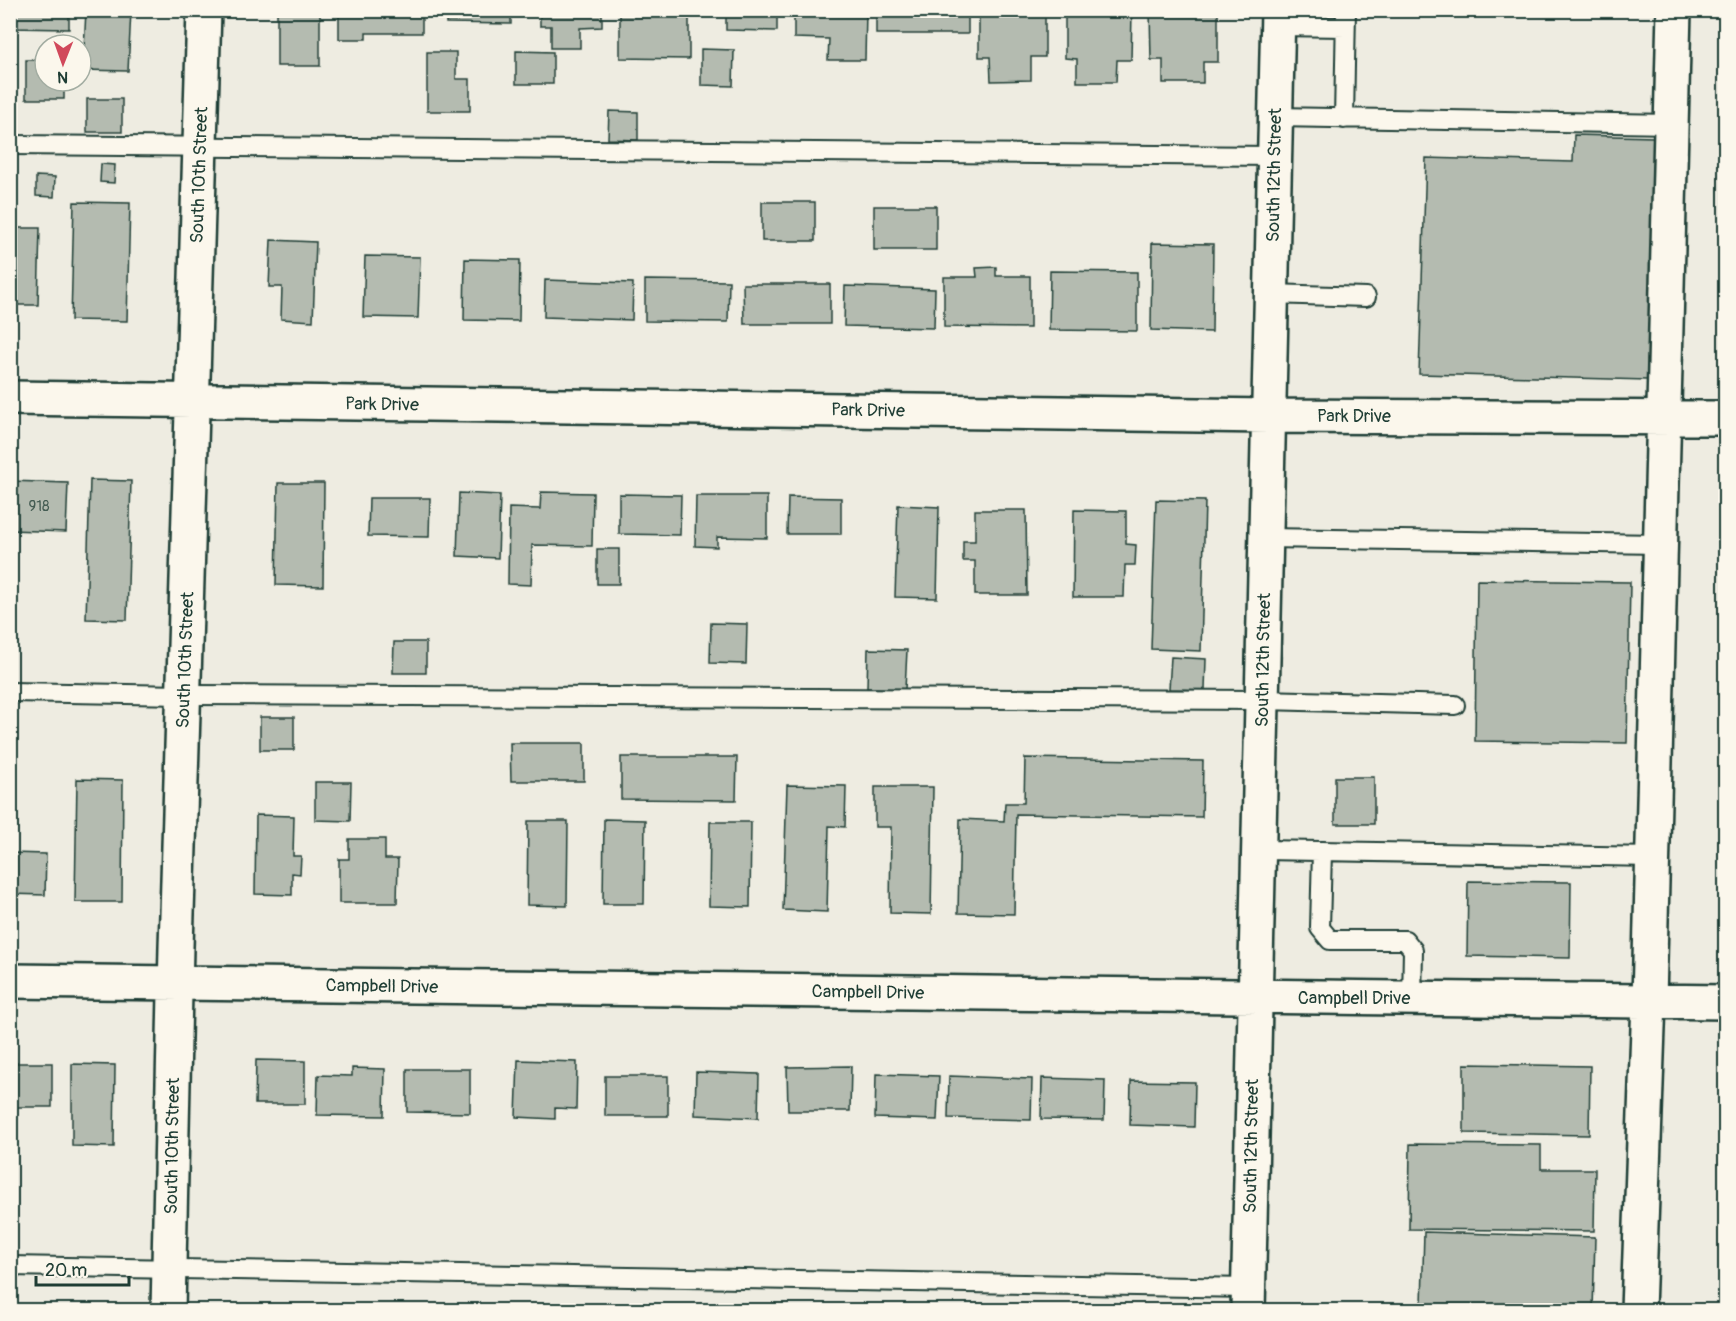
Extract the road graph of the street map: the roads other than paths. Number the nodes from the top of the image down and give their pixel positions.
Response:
1 (204, 10) edge
2 (1674, 10) edge
3 (1278, 18) edge
4 (1345, 19) edge
5 (1275, 117) junction
6 (1344, 120) junction
7 (1671, 124) junction
8 (10, 145) edge
9 (200, 149) junction
10 (1275, 156) junction
11 (1271, 294) junction
12 (1366, 297) dead end
13 (10, 398) edge
14 (193, 401) junction
15 (1268, 416) junction
16 (1664, 417) junction
17 (1725, 418) edge
18 (1266, 538) junction
19 (1660, 544) junction
20 (10, 692) edge
21 (184, 695) junction
22 (1262, 700) junction
23 (1455, 705) dead end
24 (1258, 850) junction
25 (1322, 851) junction
26 (1653, 857) junction
27 (10, 981) edge
28 (175, 983) junction
29 (1254, 998) junction
30 (1412, 999) junction
31 (1649, 1000) junction
32 (1725, 1002) edge
33 (10, 1266) edge
34 (169, 1269) junction
35 (1248, 1299) edge
36 (168, 1311) edge
37 (1638, 1311) edge

1 - 9 street, South 10th Street
2 - 7 street
3 - 4 lane
3 - 5 street, South 12th Street
4 - 6 lane
5 - 6 lane
5 - 10 street, South 12th Street
6 - 7 lane
7 - 16 street
8 - 9 lane
9 - 10 lane
9 - 14 street, South 10th Street
10 - 11 street, South 12th Street
11 - 12 lane
11 - 15 street, South 12th Street
13 - 14 street, Park Drive
14 - 15 street, Park Drive
14 - 21 street, South 10th Street
15 - 16 street, Park Drive
15 - 18 street, South 12th Street
16 - 17 street, Park Drive
16 - 19 street
18 - 19 lane
18 - 22 street, South 12th Street
19 - 26 street
20 - 21 lane
21 - 22 lane
21 - 28 street, South 10th Street
22 - 23 lane
22 - 24 street, South 12th Street
24 - 25 lane
24 - 29 street, South 12th Street
25 - 26 lane
25 - 30 lane
26 - 31 street
27 - 28 street, Campbell Drive
28 - 29 street, Campbell Drive
28 - 34 street, South 10th Street
29 - 30 street, Campbell Drive
29 - 35 street, South 12th Street
30 - 31 street, Campbell Drive
31 - 32 street, Campbell Drive
31 - 37 street
33 - 34 lane
34 - 35 lane
34 - 36 street, South 10th Street

